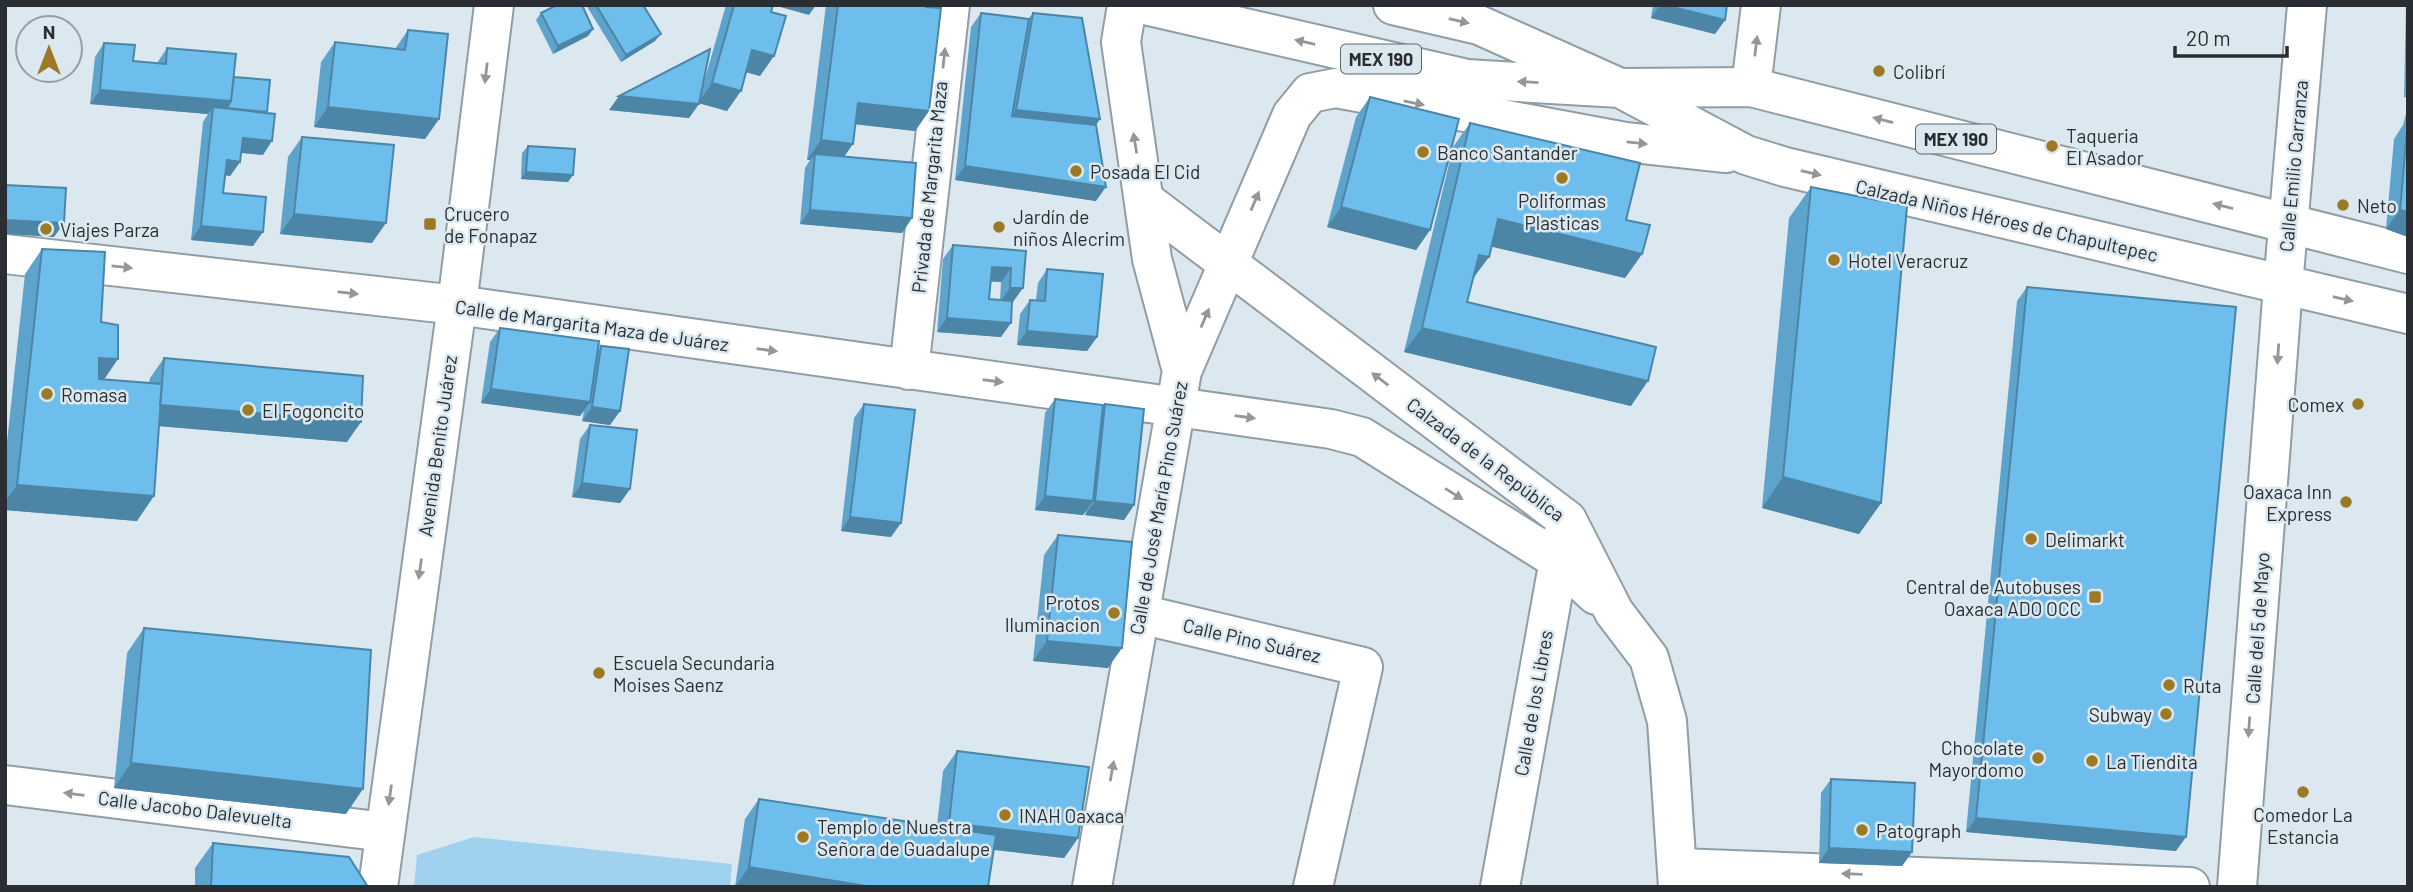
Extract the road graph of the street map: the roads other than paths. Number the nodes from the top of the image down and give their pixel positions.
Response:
1 (494, 5) edge
2 (950, 5) edge
3 (1127, 5) edge
4 (1145, 5) edge
5 (1393, 5) edge
6 (1761, 5) edge
7 (2307, 5) edge
8 (1751, 87) junction
9 (1620, 88) junction
10 (1746, 155) junction
11 (1144, 201) junction
12 (2289, 223) junction
13 (5, 254) edge
14 (2408, 254) edge
15 (1228, 264) junction
16 (2283, 286) junction
17 (457, 305) junction
18 (2408, 314) edge
19 (909, 370) junction
20 (1179, 389) junction
21 (1567, 520) junction
22 (1558, 560) junction
23 (1615, 612) junction
24 (1140, 614) junction
25 (5, 786) edge
26 (385, 832) junction
27 (1678, 877) edge
28 (378, 887) edge
29 (1092, 887) edge
30 (1313, 887) edge
31 (1500, 887) edge
32 (2190, 887) edge
33 (2237, 887) edge

1 -> 17 main road, Avenida Benito Juárez
19 -> 2 main road, Privada de Margarita Maza
11 -> 3 main road, Calle de José María Pino Suárez
9 -> 4 main road, Calzada Niños Héroes de Chapultepec / MEX 190
5 -> 9 main road, Calzada Niños Héroes de Chapultepec / MEX 190
8 -> 6 main road
7 - 12 main road, Calle Emilio Carranza
8 - 9 main road, Calzada Niños Héroes de Chapultepec / MEX 190
12 -> 8 main road, Calzada Niños Héroes de Chapultepec / MEX 190
9 - 10 main road, Calzada Niños Héroes de Chapultepec / MEX 190
15 -> 10 main road
10 -> 16 main road, Calzada Niños Héroes de Chapultepec / MEX 190
11 - 15 main road, Calzada de la República
11 - 20 main road, Calle de José María Pino Suárez
12 - 14 main road, Calzada Niños Héroes de Chapultepec / MEX 190
12 - 16 main road, Calle Emilio Carranza
13 -> 17 main road, Calle de Margarita Maza de Juárez
20 -> 15 main road
21 -> 15 main road, Calzada de la República
16 -> 18 main road, Calzada Niños Héroes de Chapultepec / MEX 190
16 -> 33 main road, Calle del 5 de Mayo
17 -> 19 main road, Calle de Margarita Maza de Juárez
17 -> 26 main road, Avenida Benito Juárez
19 -> 20 main road, Calle de Margarita Maza de Juárez
20 -> 22 main road, Calzada de la República
20 - 24 main road, Calle de José María Pino Suárez
21 - 22 main road, Calle de los Libres
21 - 23 main road, Calzada de la República
22 - 23 main road, Calzada de la República
22 - 31 main road, Calle de los Libres
23 - 27 main road
29 -> 24 main road, Calle de José María Pino Suárez
24 - 30 main road, Calle Pino Suárez
26 -> 25 main road, Calle Jacobo Dalevuelta
26 - 28 main road, Avenida Benito Juárez
32 -> 27 main road

